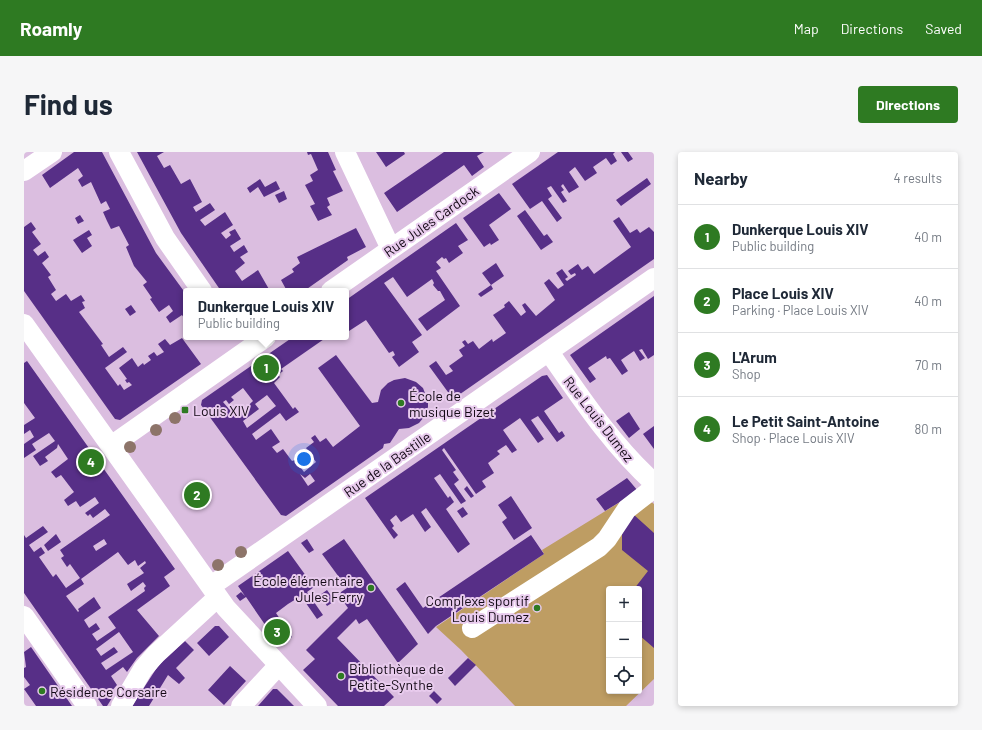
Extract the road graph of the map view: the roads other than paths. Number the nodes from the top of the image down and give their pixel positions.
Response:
1 (52, 152) edge
2 (119, 152) edge
3 (345, 152) edge
4 (530, 152) edge
5 (24, 171) edge
6 (392, 249) junction
7 (654, 278) edge
8 (200, 288) edge
9 (335, 288) edge
10 (24, 324) edge
11 (255, 340) edge
12 (240, 344) edge
13 (549, 352) junction
14 (111, 446) junction
15 (654, 483) edge
16 (654, 488) edge
17 (214, 592) junction
18 (24, 616) edge
19 (472, 628) dead end
20 (278, 666) junction
21 (87, 706) edge
22 (121, 706) edge
23 (241, 706) edge
24 (317, 706) edge

1 - 5 street
2 - 8 street
3 - 6 street
4 - 6 street, Rue Jules Cardock
6 - 9 street, Rue Jules Cardock
7 - 13 street, Rue de la Bastille
10 - 14 street
11 - 12 street
12 - 14 street
13 - 15 street, Rue Louis Dumez
13 - 17 street, Rue de la Bastille
14 - 17 street
16 - 19 street
17 - 20 street
17 - 22 street, Rue de la Bastille
18 - 21 street
20 - 23 street
20 - 24 street

